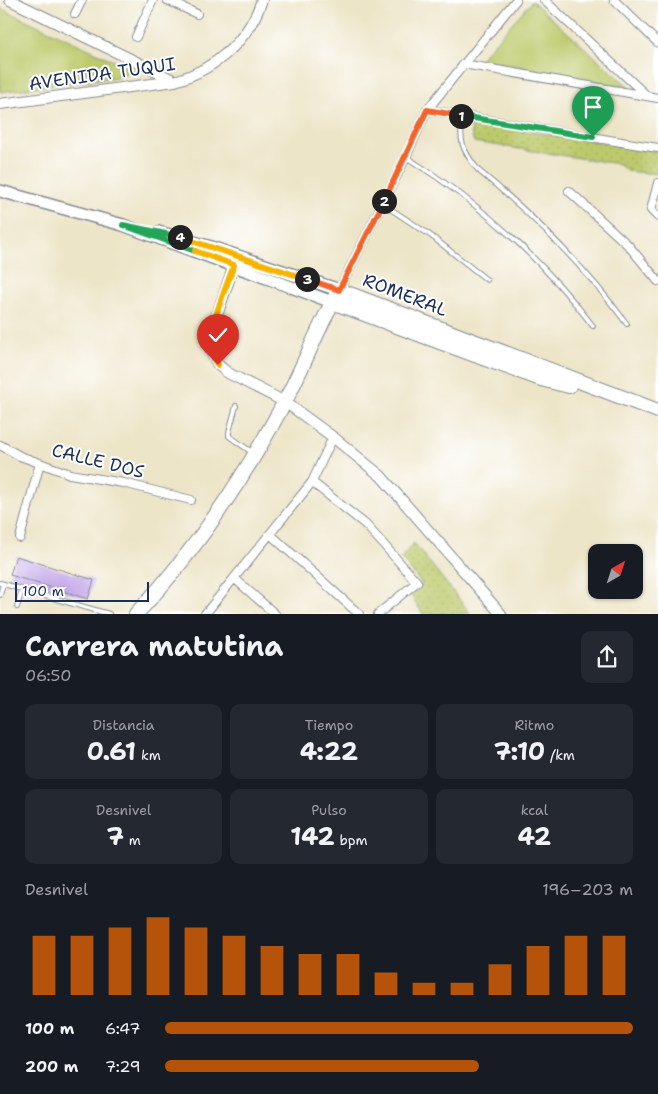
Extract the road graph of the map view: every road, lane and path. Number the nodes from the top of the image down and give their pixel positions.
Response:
1 (10, 0) edge
2 (82, 0) edge
3 (153, 0) edge
4 (167, 0) edge
5 (262, 0) edge
6 (516, 0) edge
7 (544, 0) edge
8 (614, 0) edge
9 (75, 14) dead end
10 (197, 14) dead end
11 (136, 37) dead end
12 (658, 43) edge
13 (464, 64) junction
14 (175, 81) junction
15 (648, 97) junction
16 (658, 98) edge
17 (0, 104) edge
18 (427, 110) junction
19 (463, 116) junction
20 (658, 148) edge
21 (406, 157) junction
22 (658, 183) edge
23 (0, 191) edge
24 (569, 191) dead end
25 (383, 204) junction
26 (654, 210) edge
27 (658, 218) edge
28 (123, 225) junction
29 (234, 265) junction
30 (486, 280) dead end
31 (658, 281) edge
32 (335, 296) junction
33 (628, 324) dead end
34 (593, 326) dead end
35 (285, 402) junction
36 (236, 406) dead end
37 (658, 412) edge
38 (333, 437) junction
39 (0, 445) edge
40 (255, 454) junction
41 (40, 463) junction
42 (312, 482) junction
43 (191, 500) dead end
44 (270, 534) junction
45 (20, 538) dead end
46 (234, 578) junction
47 (2, 583) edge
48 (22, 590) junction
49 (0, 596) edge
50 (17, 607) dead end
51 (109, 614) edge
52 (136, 614) edge
53 (205, 614) edge
54 (275, 614) edge
55 (359, 614) edge
56 (378, 614) edge
57 (500, 614) edge

1 - 14 street
2 - 9 street
3 - 11 street
4 - 10 street
5 - 14 street, AVENIDA TUQUI
6 - 13 street
7 - 15 street
8 - 12 street
13 - 15 street
13 - 18 street
14 - 17 street, AVENIDA TUQUI
15 - 16 street
18 - 19 street
18 - 21 street
19 - 20 street
19 - 33 lane
21 - 25 street
21 - 34 lane
22 - 26 street
23 - 28 main road, ROMERAL
24 - 31 street
25 - 30 lane
25 - 32 street
26 - 27 street
28 - 29 main road, ROMERAL
28 - 32 main road, ROMERAL
29 - 32 main road, ROMERAL
29 - 35 street
32 - 35 highway
32 - 37 highway, ROMERAL
35 - 38 street
35 - 40 highway
36 - 40 lane
38 - 42 street
38 - 57 street
39 - 41 street, CALLE DOS
40 - 52 highway
41 - 43 street, CALLE DOS
41 - 45 street
42 - 44 street
42 - 56 street
44 - 46 street
44 - 55 street
46 - 53 street
46 - 54 street
47 - 48 lane
47 - 49 lane
48 - 50 lane
48 - 51 lane

